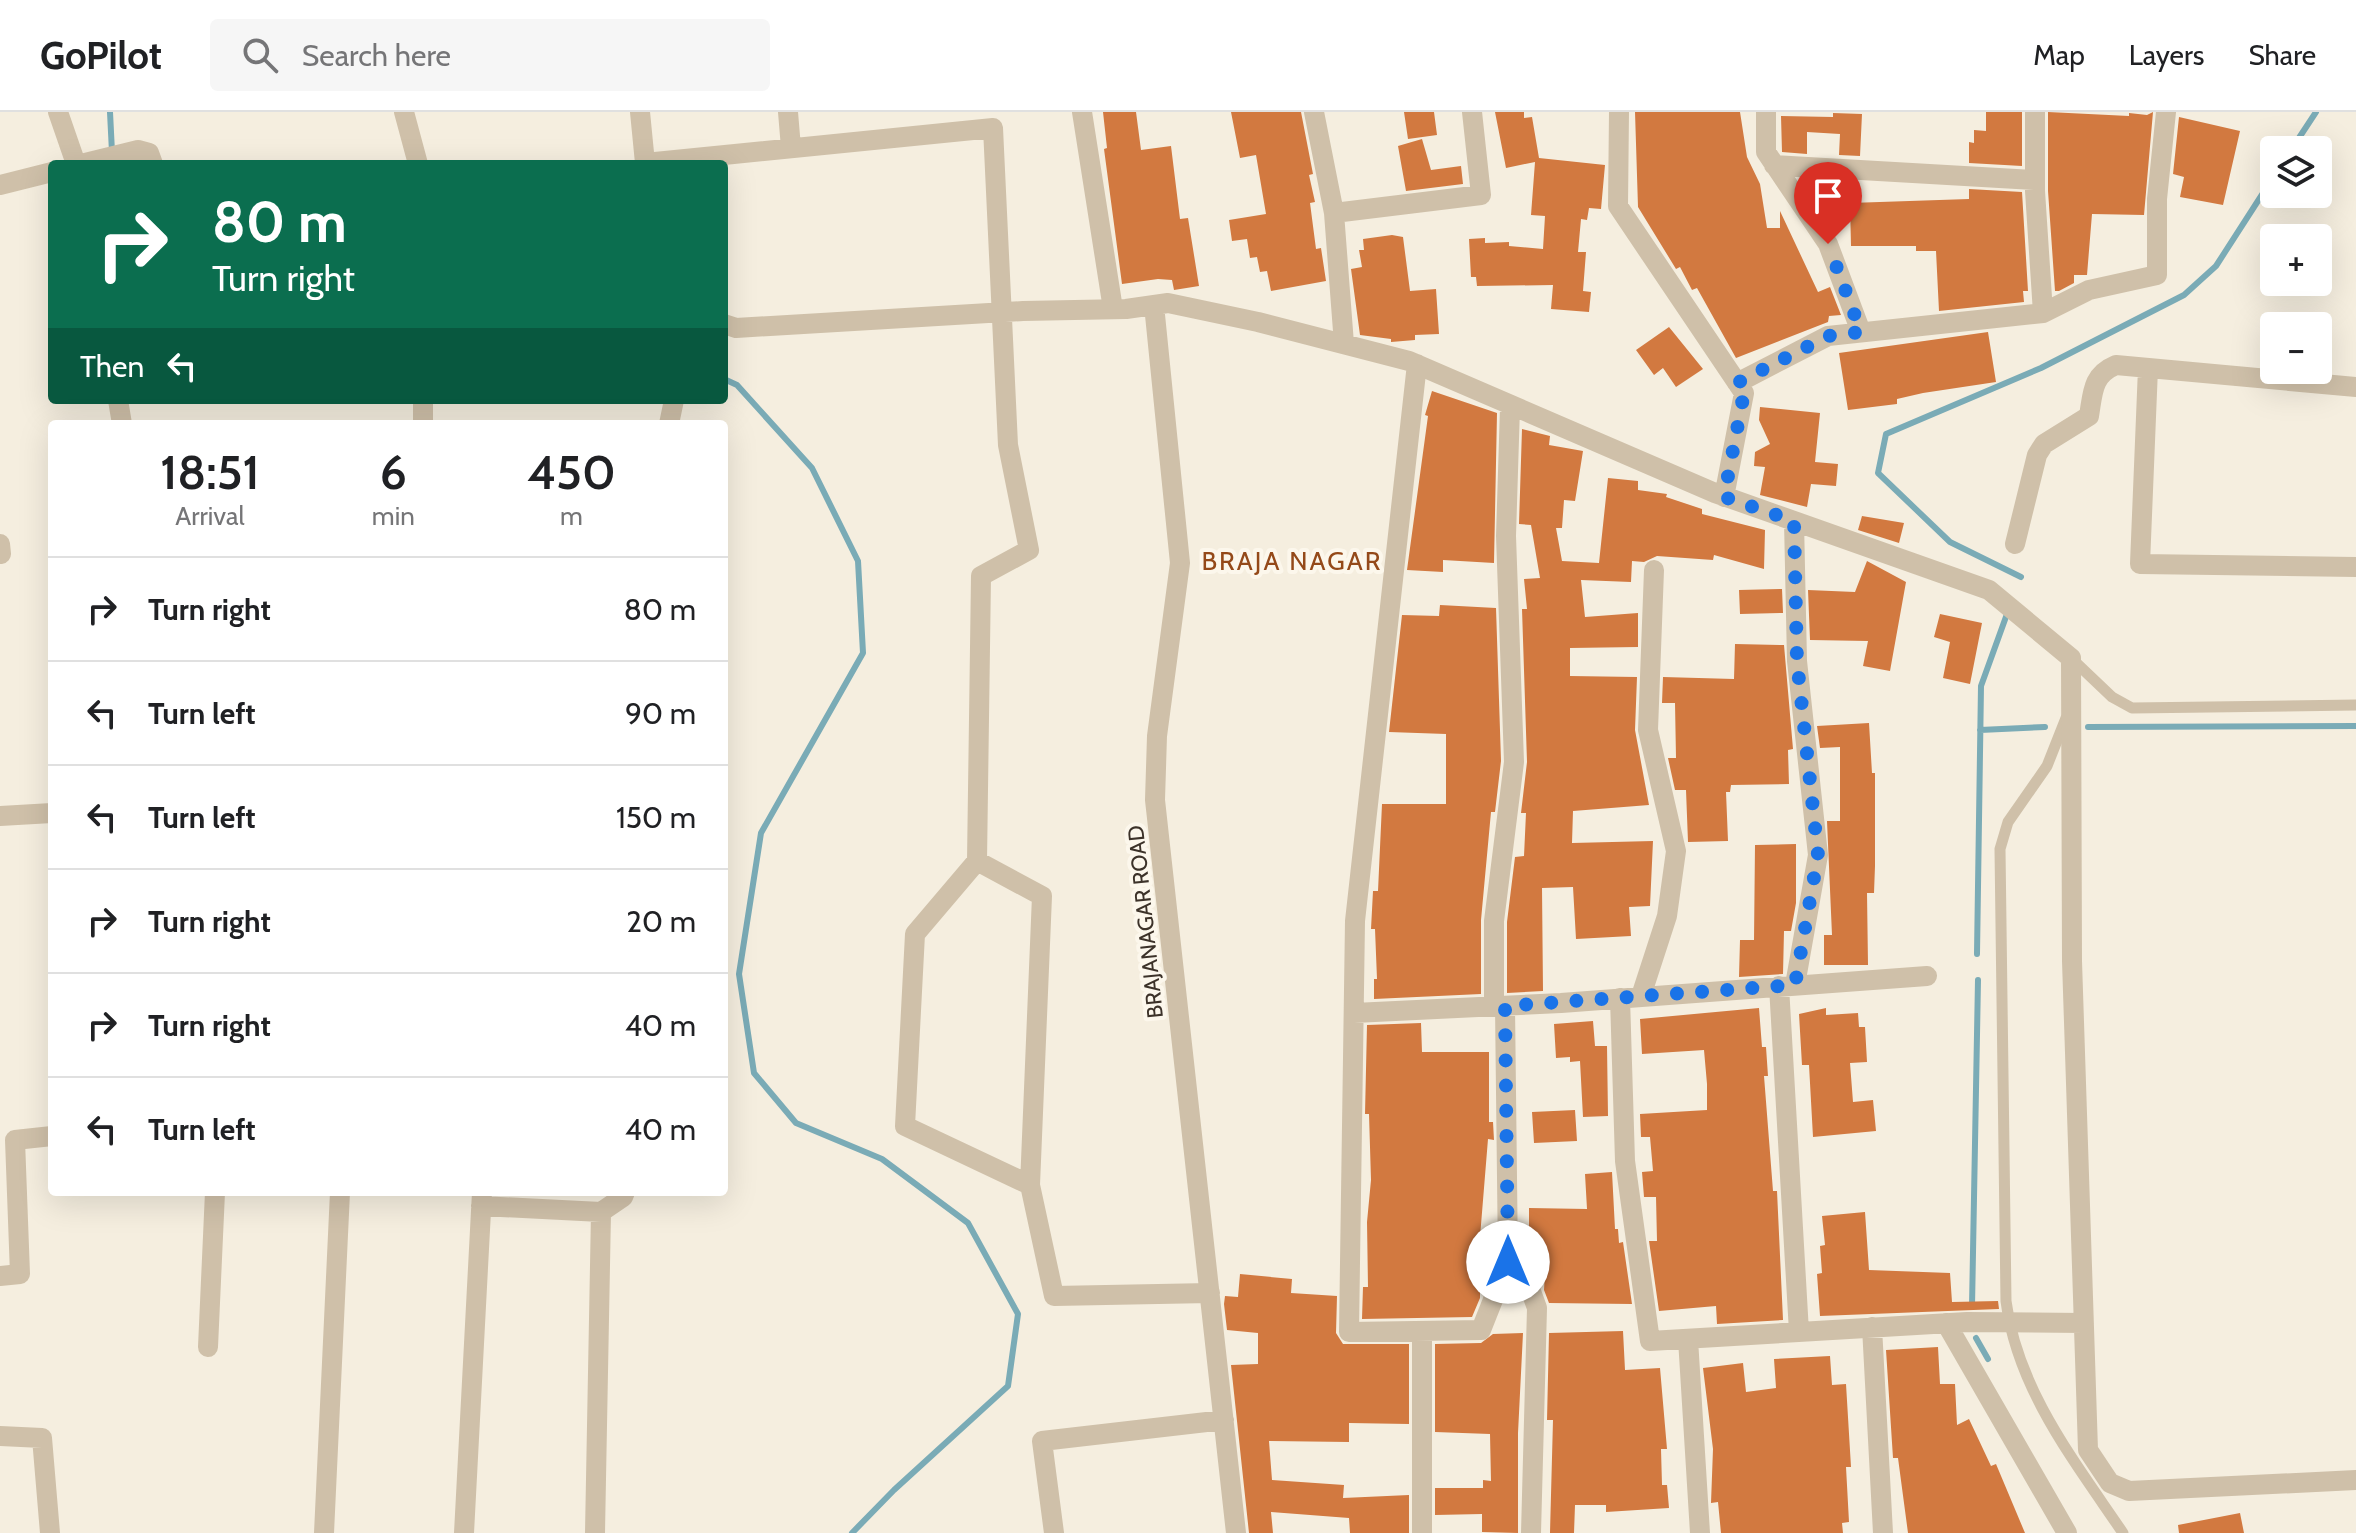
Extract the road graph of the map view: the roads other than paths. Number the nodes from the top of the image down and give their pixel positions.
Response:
1 (58, 112) edge
2 (404, 112) edge
3 (640, 112) edge
4 (788, 112) edge
5 (1082, 112) edge
6 (1314, 112) edge
7 (1472, 112) edge
8 (1619, 112) edge
9 (1766, 112) edge
10 (2035, 112) edge
11 (2166, 112) edge
12 (944, 122) edge
13 (791, 148) junction
14 (146, 157) edge
15 (82, 160) edge
16 (114, 160) edge
17 (417, 160) edge
18 (645, 160) edge
19 (674, 160) edge
20 (1774, 165) junction
21 (48, 173) edge
22 (2034, 180) junction
23 (0, 185) edge
24 (1334, 213) junction
25 (1154, 305) junction
26 (1113, 309) junction
27 (1001, 312) junction
28 (2043, 313) junction
29 (728, 328) edge
30 (1861, 332) junction
31 (1344, 344) junction
32 (1417, 364) junction
33 (2148, 368) junction
34 (1737, 383) junction
35 (2356, 387) edge
36 (1510, 407) junction
37 (1724, 497) junction
38 (1794, 521) junction
39 (2015, 544) dead end
40 (2356, 567) edge
41 (1654, 570) dead end
42 (2071, 658) junction
43 (2356, 705) edge
44 (2070, 707) junction
45 (48, 813) edge
46 (0, 816) edge
47 (977, 861) junction
48 (1927, 976) dead end
49 (1787, 985) junction
50 (1641, 996) junction
51 (1620, 998) junction
52 (1500, 1006) junction
53 (1354, 1013) junction
54 (48, 1136) edge
55 (1030, 1185) junction
56 (215, 1196) edge
57 (340, 1196) edge
58 (623, 1196) edge
59 (482, 1199) edge
60 (601, 1212) junction
61 (1508, 1262) junction
62 (0, 1276) edge
63 (1210, 1293) junction
64 (2009, 1322) junction
65 (1946, 1323) junction
66 (2084, 1323) junction
67 (1872, 1327) junction
68 (1422, 1331) junction
69 (1799, 1332) junction
70 (1688, 1339) junction
71 (208, 1347) dead end
72 (1224, 1420) junction
73 (0, 1436) edge
74 (2356, 1480) edge
75 (50, 1533) edge
76 (324, 1533) edge
77 (464, 1533) edge
78 (595, 1533) edge
79 (1054, 1533) edge
80 (1236, 1533) edge
81 (1422, 1533) edge
82 (1531, 1533) edge
83 (1700, 1533) edge
84 (1883, 1533) edge
85 (2067, 1533) edge
86 (2123, 1533) edge

1 - 15 street
2 - 17 street
3 - 18 street
4 - 13 street
5 - 26 street
6 - 24 street
7 - 24 street
8 - 34 street
9 - 20 street
10 - 22 street
11 - 28 street
12 - 13 street
12 - 27 street
13 - 19 street
14 - 16 street
20 - 22 street
20 - 30 street
21 - 23 street
22 - 28 street
24 - 31 street
25 - 26 street
25 - 31 street
25 - 63 street, BRAJANAGAR ROAD
26 - 27 street
27 - 29 street
27 - 47 street
28 - 30 street
30 - 34 street
31 - 32 street
32 - 36 street
32 - 53 street
33 - 35 street
33 - 39 street
33 - 40 street
34 - 37 street
36 - 37 street
36 - 52 street
37 - 38 street
38 - 42 street
38 - 49 street
41 - 50 street
42 - 43 lane
42 - 44 street
44 - 64 lane
44 - 66 street
45 - 46 street
47 - 55 street
47 - 55 street
48 - 49 street
49 - 50 street
49 - 69 street
50 - 51 street
51 - 52 street
51 - 70 street
52 - 53 street
52 - 61 street
53 - 68 street
54 - 62 street
55 - 63 street
56 - 71 street
57 - 76 street
58 - 60 street
59 - 60 street
59 - 77 street
60 - 78 street
61 - 68 street
61 - 82 street
63 - 72 street, BRAJANAGAR ROAD
64 - 65 street
64 - 66 street
64 - 86 lane
65 - 67 street
65 - 85 street
66 - 74 street
67 - 69 street
67 - 84 street
68 - 81 street
69 - 70 street
70 - 83 street
72 - 79 street
72 - 80 street, BRAJANAGAR ROAD
73 - 75 street

